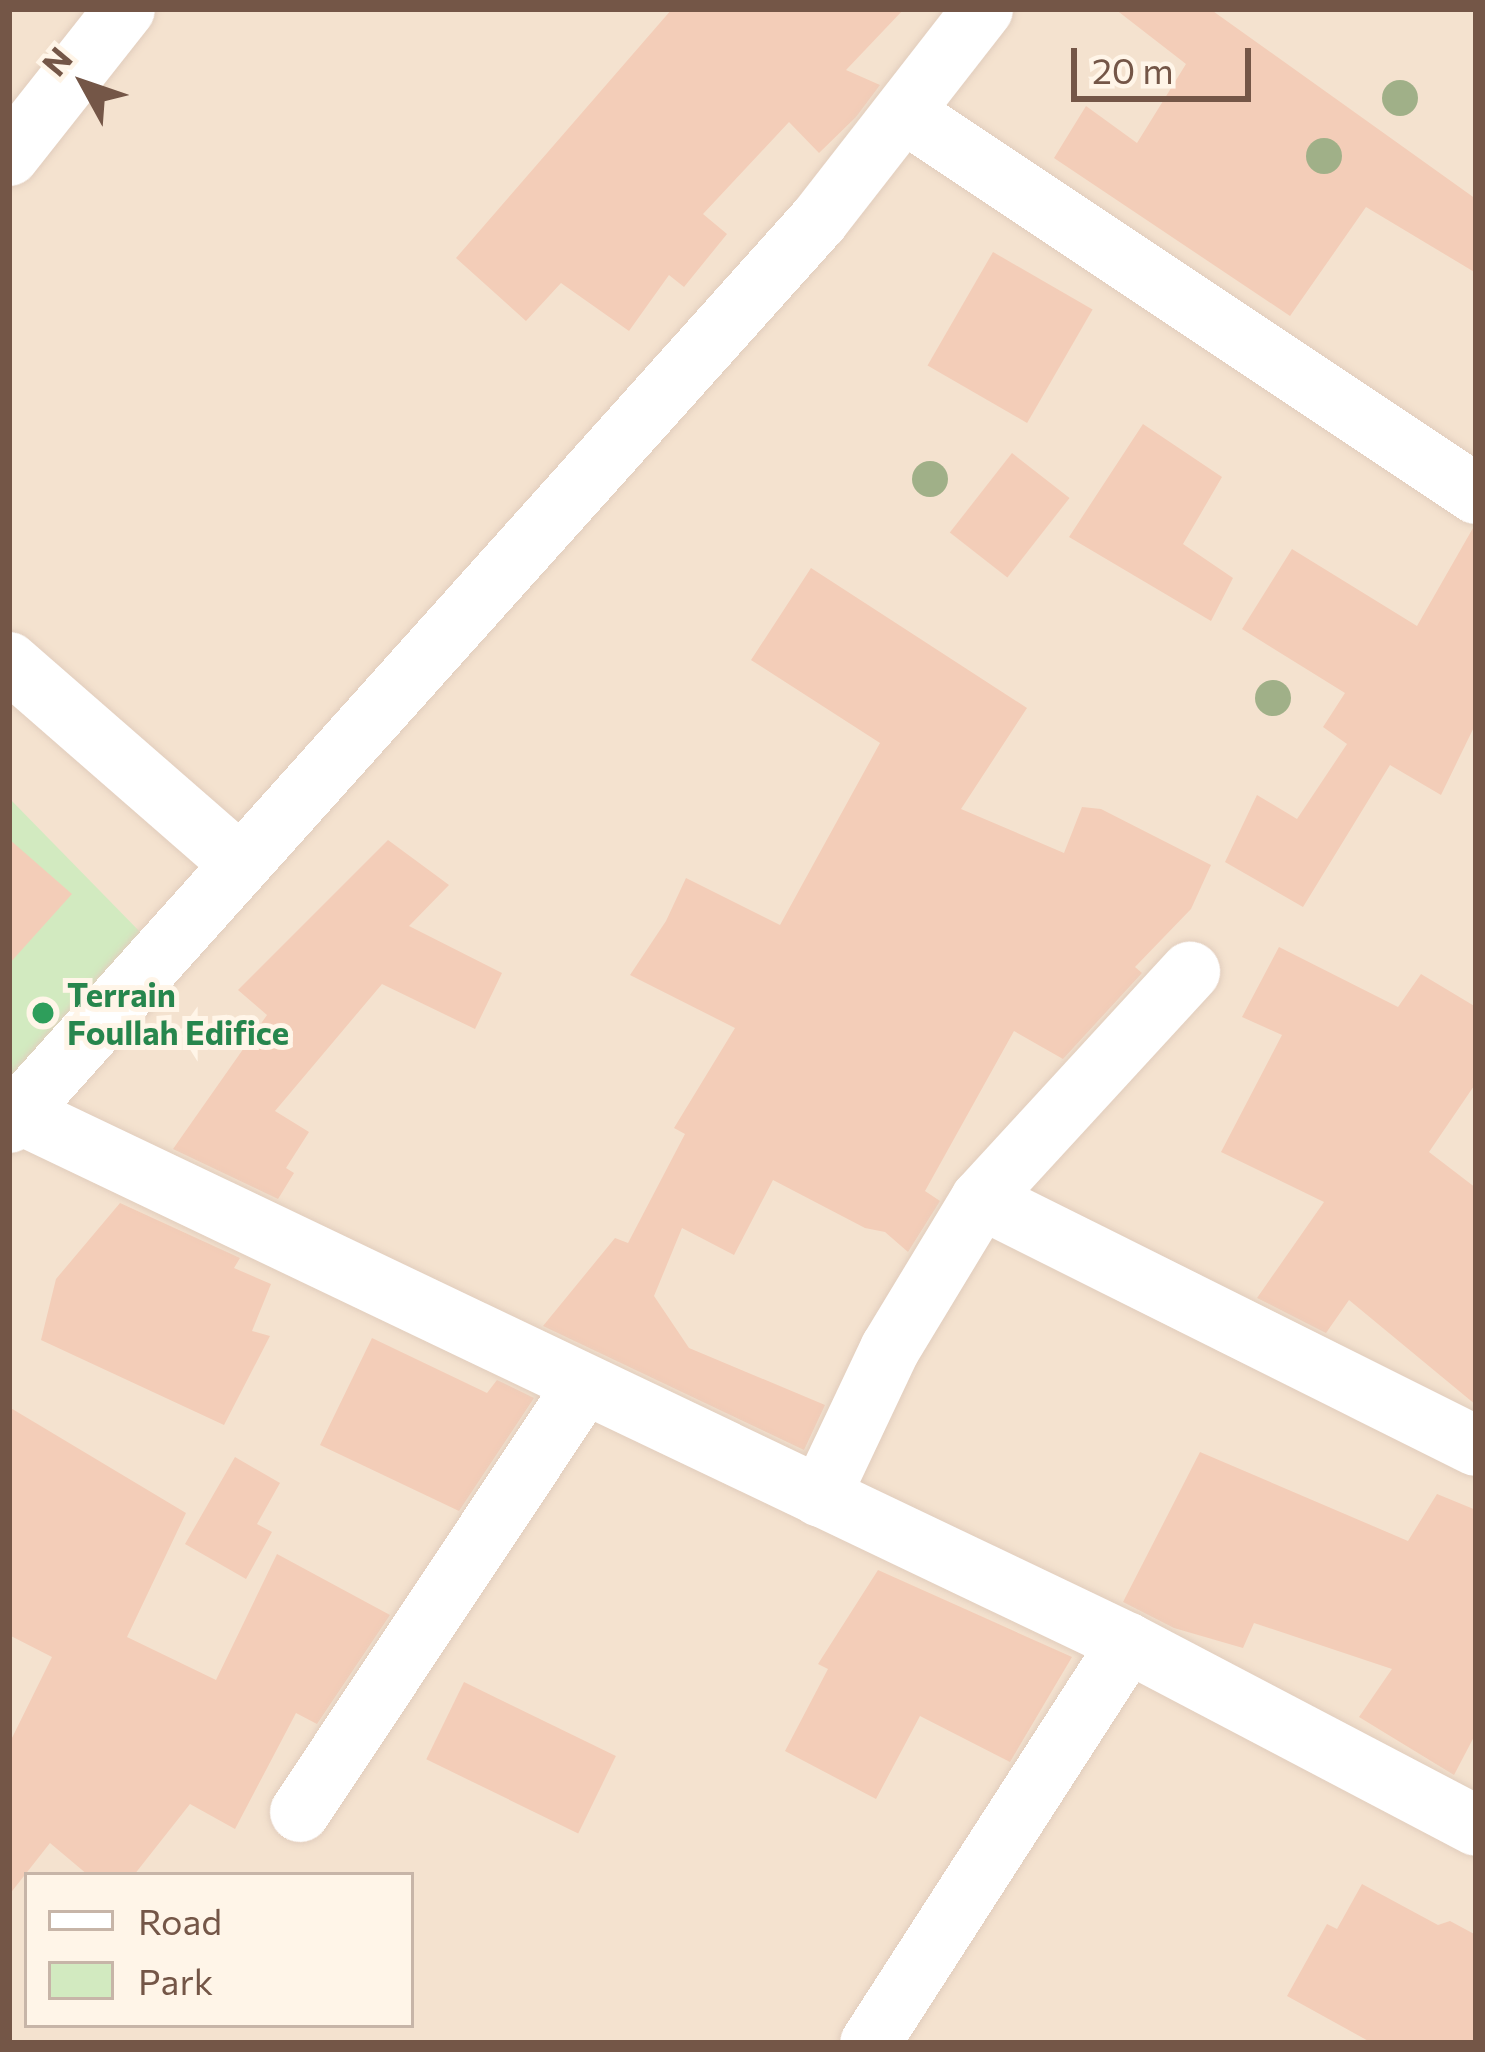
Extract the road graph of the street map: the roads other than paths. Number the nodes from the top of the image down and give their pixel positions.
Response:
1 (125, 9) edge
2 (982, 9) edge
3 (906, 114) junction
4 (9, 156) edge
5 (1476, 494) edge
6 (9, 662) edge
7 (238, 862) junction
8 (1190, 972) dead end
9 (13, 1118) edge
10 (981, 1199) junction
11 (584, 1385) junction
12 (1476, 1446) edge
13 (820, 1496) junction
14 (1128, 1642) junction
15 (1469, 1804) edge
16 (300, 1812) dead end
17 (869, 2043) edge

1 - 4 street
2 - 3 street
3 - 5 street
3 - 7 street
6 - 7 street
7 - 9 street
8 - 10 street
9 - 11 street
10 - 12 street
10 - 13 street
11 - 13 street
11 - 16 street
13 - 14 street
14 - 15 street
14 - 17 street

